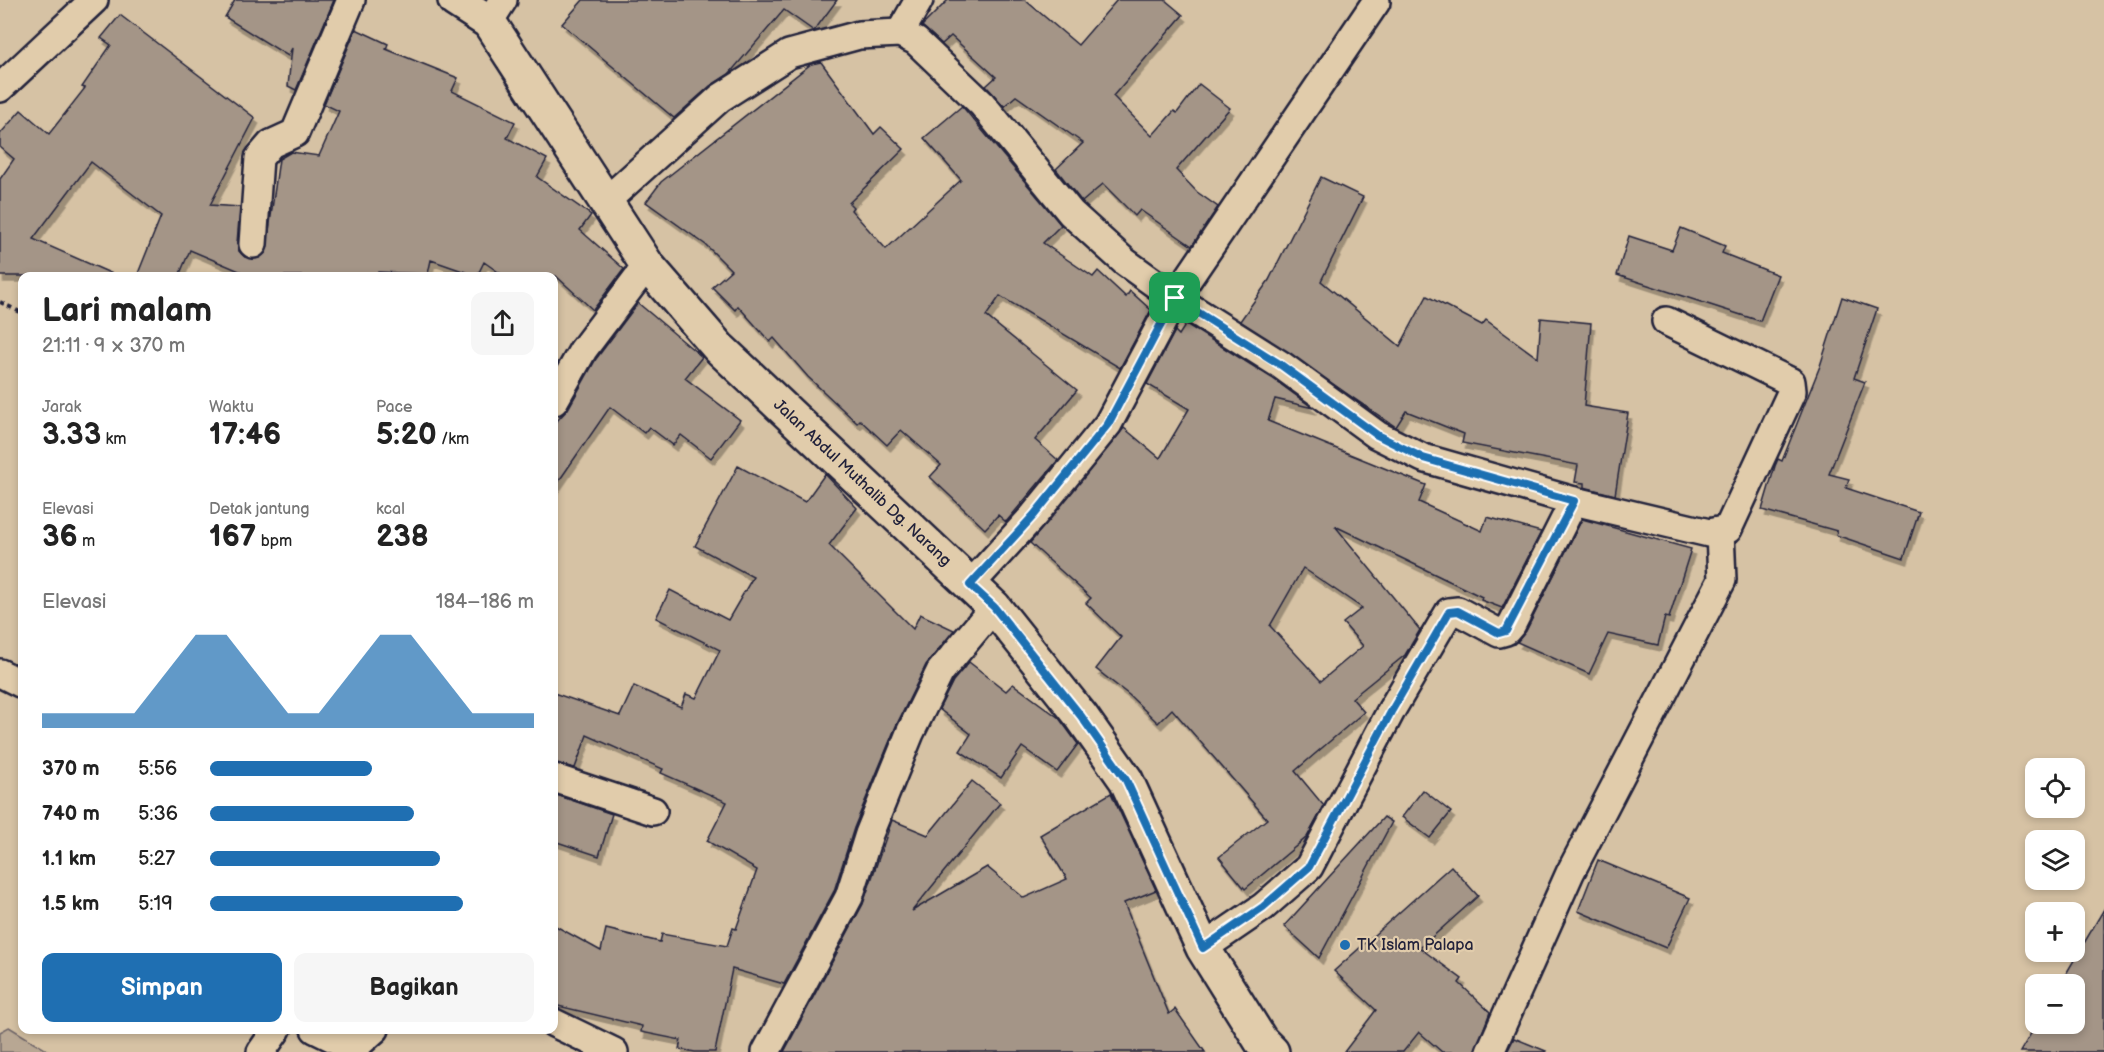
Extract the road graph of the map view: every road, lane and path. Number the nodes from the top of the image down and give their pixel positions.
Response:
1 (94, 0) edge
2 (351, 0) edge
3 (455, 0) edge
4 (919, 0) edge
5 (1376, 2) dead end
6 (496, 11) edge
7 (900, 33) junction
8 (0, 88) edge
9 (605, 202) junction
10 (254, 244) dead end
11 (647, 265) junction
12 (1175, 298) junction
13 (0, 302) edge
14 (18, 312) edge
15 (1666, 321) dead end
16 (558, 394) edge
17 (1574, 501) junction
18 (1720, 532) junction
19 (970, 585) junction
20 (994, 607) junction
21 (0, 673) edge
22 (18, 682) edge
23 (558, 779) edge
24 (653, 811) dead end
25 (1203, 948) junction
26 (558, 1025) edge
27 (274, 1034) edge
28 (325, 1034) edge
29 (369, 1034) edge
30 (261, 1052) edge
31 (614, 1052) edge
32 (766, 1052) edge
33 (1272, 1052) edge
34 (1490, 1052) edge

1 - 8 street
2 - 10 street
3 - 6 main road, Jalan Abdul Muthalib Dg. Narang
4 - 7 street
5 - 12 street
6 - 9 main road, Jalan Abdul Muthalib Dg. Narang
7 - 9 street
7 - 12 street
9 - 11 main road, Jalan Abdul Muthalib Dg. Narang
11 - 16 street
11 - 19 main road, Jalan Abdul Muthalib Dg. Narang
12 - 17 street
12 - 19 street
13 - 14 path
15 - 18 street
17 - 18 street
17 - 25 street
18 - 34 street
19 - 20 main road, Jalan Abdul Muthalib Dg. Narang
20 - 25 main road, Jalan Abdul Muthalib Dg. Narang
20 - 32 street
21 - 22 street
23 - 24 street
25 - 33 main road, Jalan Abdul Muthalib Dg. Narang
26 - 31 street
27 - 30 street
28 - 29 street

